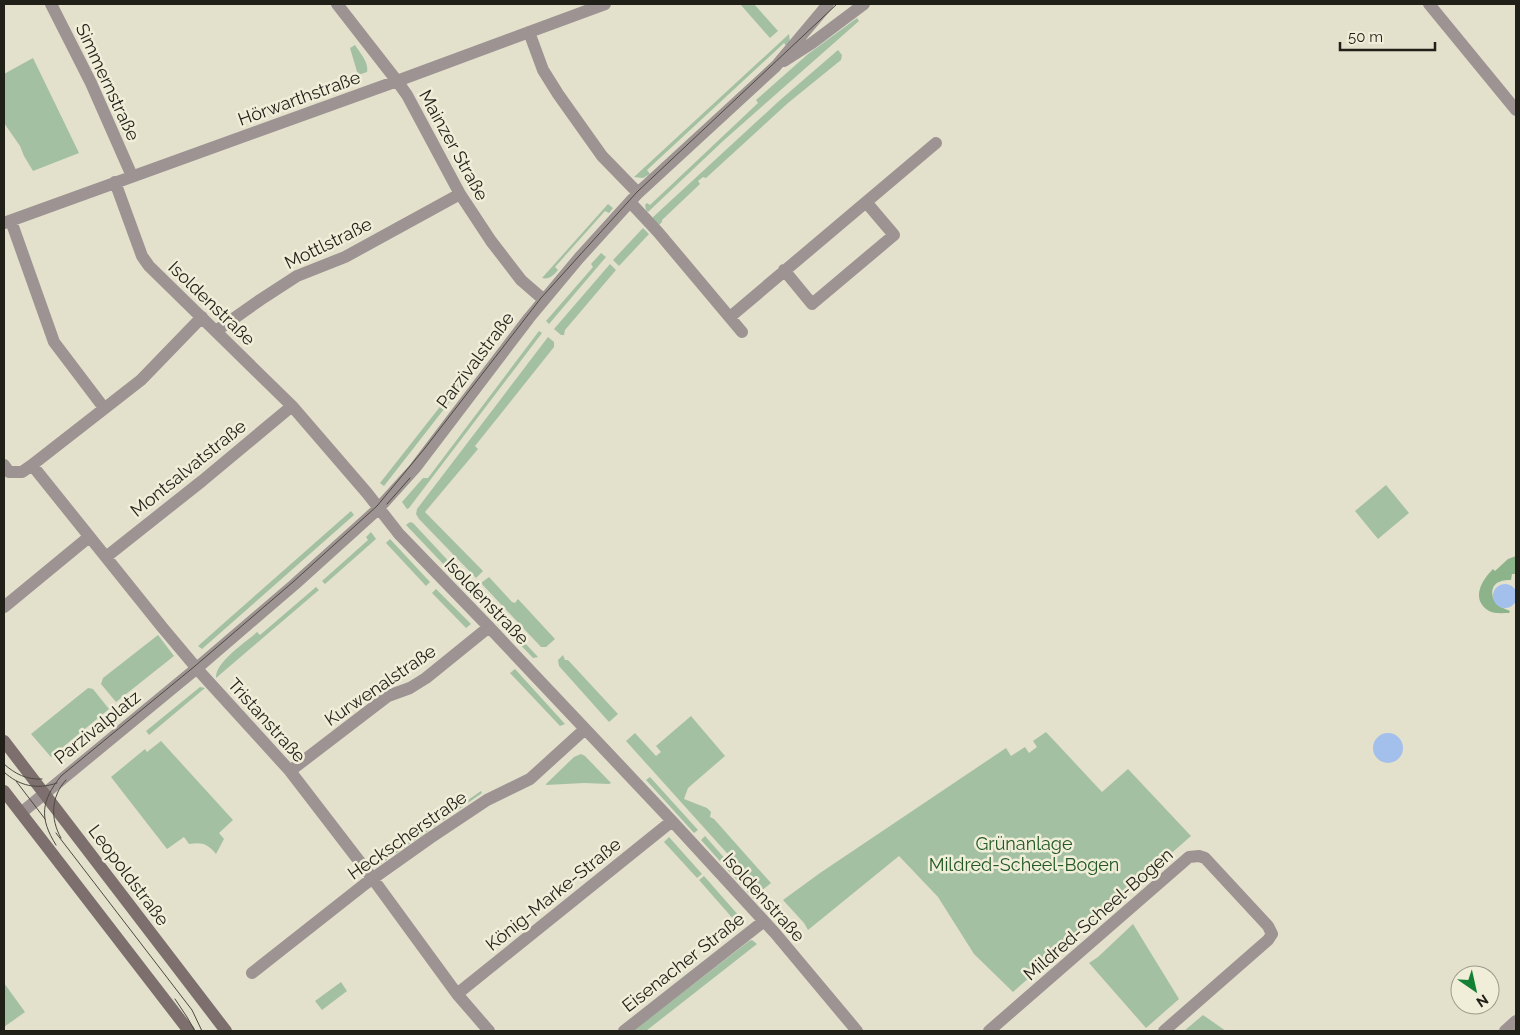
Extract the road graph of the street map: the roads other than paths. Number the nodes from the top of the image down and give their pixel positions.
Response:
1 (51, 4) edge
2 (336, 4) edge
3 (605, 4) edge
4 (828, 4) edge
5 (864, 4) edge
6 (1429, 4) edge
7 (529, 32) junction
8 (776, 66) junction
9 (397, 81) junction
10 (1516, 110) edge
11 (936, 143) dead end
12 (132, 176) junction
13 (115, 182) junction
14 (460, 194) junction
15 (634, 198) junction
16 (866, 202) junction
17 (7, 222) edge
18 (784, 270) junction
19 (544, 300) junction
20 (730, 316) junction
21 (202, 317) junction
22 (216, 331) junction
23 (742, 332) dead end
24 (292, 406) junction
25 (104, 408) junction
26 (4, 465) edge
27 (32, 465) junction
28 (378, 509) junction
29 (89, 537) junction
30 (106, 557) junction
31 (4, 607) edge
32 (489, 627) junction
33 (197, 668) junction
34 (585, 730) junction
35 (4, 741) edge
36 (290, 771) junction
37 (4, 791) edge
38 (44, 793) junction
39 (21, 813) junction
40 (672, 821) junction
41 (373, 879) junction
42 (764, 921) junction
43 (252, 973) dead end
44 (457, 994) junction
45 (1516, 1021) edge
46 (189, 1031) edge
47 (226, 1031) edge
48 (489, 1031) edge
49 (624, 1031) edge
50 (857, 1031) edge
51 (989, 1031) edge
52 (1164, 1031) edge
53 (1505, 1031) edge

1 - 12 street, Simmernstraße
2 - 9 street, Mainzer Straße
3 - 7 street, Hörwarthstraße
4 - 8 street, Parzivalstraße
5 - 8 street, Parzivalstraße
6 - 10 street
7 - 9 street, Hörwarthstraße
7 - 15 street
8 - 15 street, Parzivalstraße
9 - 12 street, Hörwarthstraße
9 - 14 street, Mainzer Straße
11 - 16 street
12 - 13 street, Hörwarthstraße
13 - 17 street, Hörwarthstraße
13 - 21 street, Isoldenstraße
14 - 19 street, Mainzer Straße
14 - 22 street, Mottlstraße
15 - 19 street, Parzivalstraße
15 - 20 street
16 - 18 street
16 - 18 street
17 - 25 street
18 - 20 street
19 - 28 street, Parzivalstraße
20 - 23 street
21 - 22 street, Isoldenstraße
21 - 25 street
22 - 24 street, Isoldenstraße
24 - 28 street, Isoldenstraße
24 - 30 street, Montsalvatstraße
25 - 27 street
26 - 27 street
27 - 29 street, Tristanstraße
28 - 32 street, Isoldenstraße
28 - 33 street, Parzivalstraße
29 - 30 street, Tristanstraße
29 - 31 street
30 - 33 street, Tristanstraße
32 - 34 street, Isoldenstraße
32 - 36 street, Kurwenalstraße
33 - 36 street, Tristanstraße
33 - 38 street, Parzivalplatz
34 - 40 street, Isoldenstraße
34 - 41 street, Heckscherstraße
35 - 38 main road, Leopoldstraße
36 - 41 street, Tristanstraße
37 - 39 main road
38 - 39 street, Parzivalplatz
38 - 47 main road, Leopoldstraße
39 - 46 main road
40 - 42 street, Isoldenstraße
40 - 44 street, König-Marke-Straße
41 - 43 street, Heckscherstraße
41 - 44 street, Tristanstraße
42 - 49 street, Eisenacher Straße
42 - 50 street, Isoldenstraße
44 - 48 street, Tristanstraße
45 - 53 street
51 - 52 street, Mildred-Scheel-Bogen

